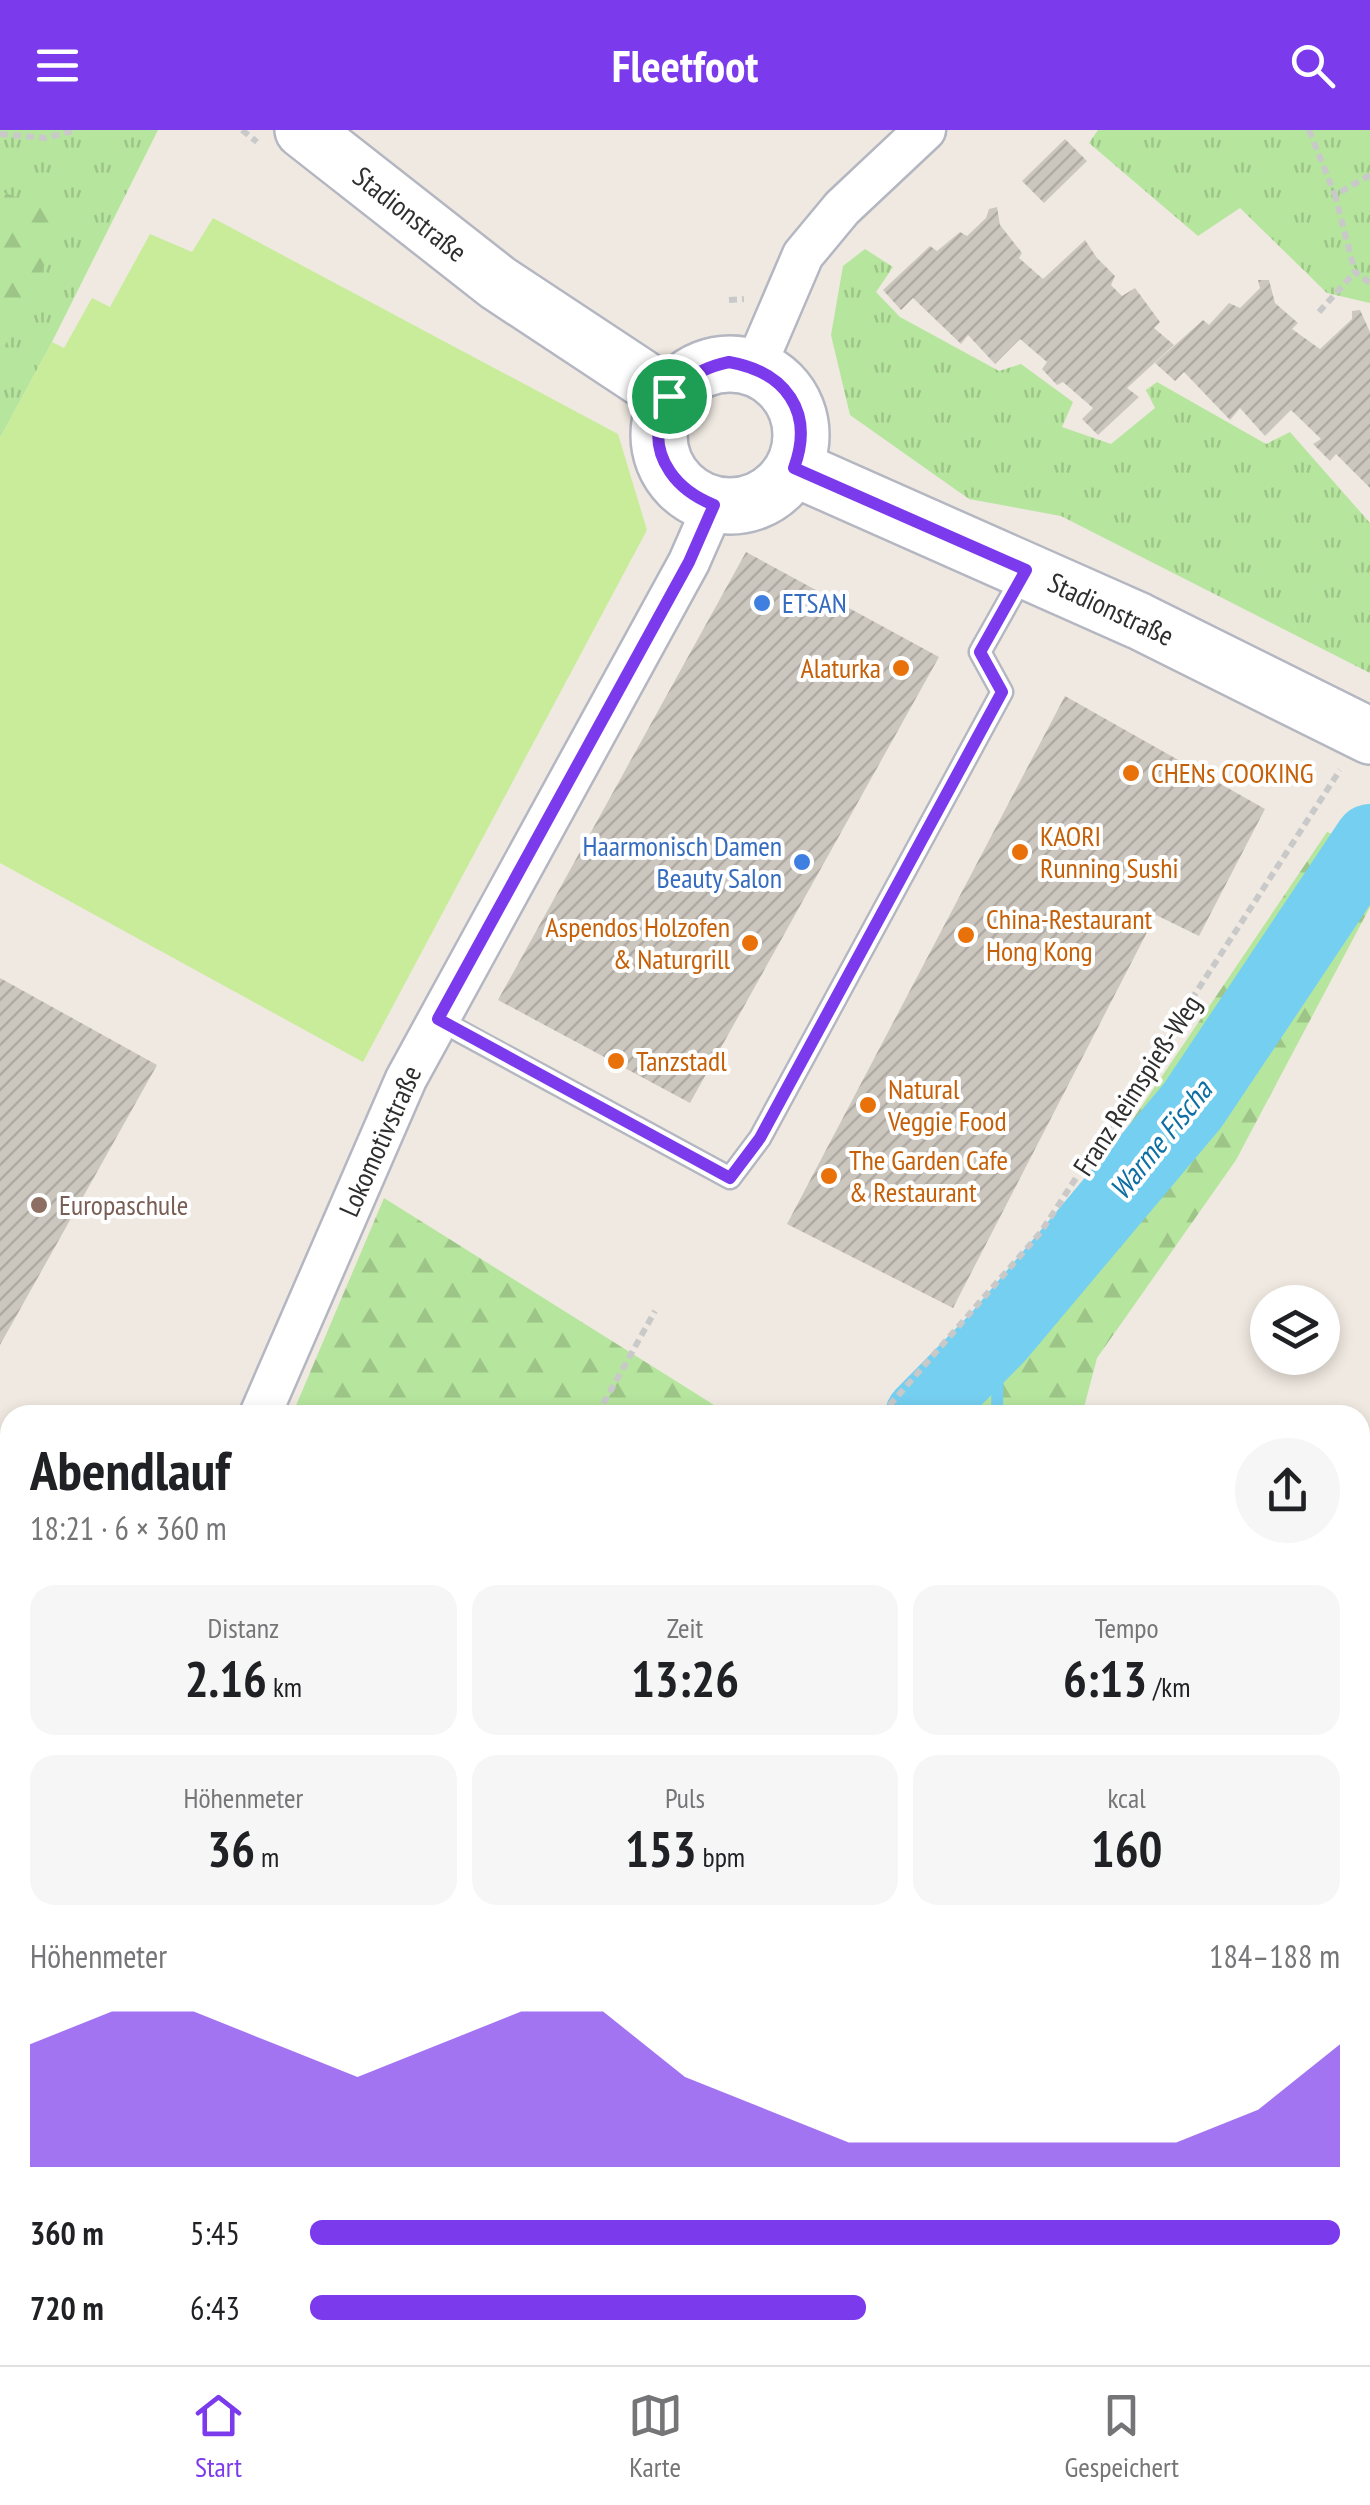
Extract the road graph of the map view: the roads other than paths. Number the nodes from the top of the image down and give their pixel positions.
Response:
1 (302, 130) edge
2 (924, 130) edge
3 (755, 367) junction
4 (669, 396) junction
5 (794, 468) junction
6 (714, 505) junction
7 (1026, 570) junction
8 (1366, 733) edge
9 (438, 1019) junction
10 (264, 1405) edge

1 - 4 street, Stadionstraße
2 - 3 street
3 - 4 street
3 - 5 street
4 - 6 street
5 - 6 street
5 - 7 street, Stadionstraße
6 - 9 street, Lokomotivstraße
7 - 8 street, Stadionstraße
7 - 9 lane
9 - 10 street, Lokomotivstraße

